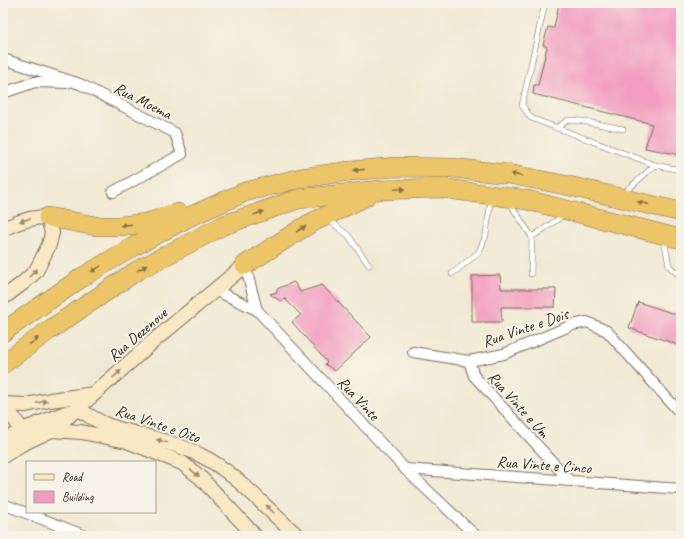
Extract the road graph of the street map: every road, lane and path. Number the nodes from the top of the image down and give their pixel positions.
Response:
1 (545, 3) edge
2 (3, 59) edge
3 (80, 84) junction
4 (3, 93) edge
5 (556, 128) junction
6 (623, 129) dead end
7 (655, 165) junction
8 (681, 170) edge
9 (380, 190) junction
10 (113, 192) dead end
11 (245, 192) junction
12 (498, 196) junction
13 (620, 197) junction
14 (570, 211) junction
15 (681, 212) edge
16 (48, 217) junction
17 (325, 217) junction
18 (3, 229) edge
19 (663, 234) junction
20 (532, 237) junction
21 (681, 239) edge
22 (245, 265) junction
23 (369, 265) dead end
24 (452, 274) dead end
25 (531, 274) dead end
26 (681, 277) edge
27 (215, 290) junction
28 (3, 298) edge
29 (257, 310) junction
30 (3, 332) edge
31 (413, 352) dead end
32 (469, 361) junction
33 (3, 364) edge
34 (94, 394) junction
35 (3, 404) edge
36 (78, 409) junction
37 (3, 410) edge
38 (681, 414) edge
39 (22, 430) junction
40 (52, 430) junction
41 (81, 432) joint
42 (3, 442) edge
43 (3, 456) edge
44 (405, 469) junction
45 (569, 480) junction
46 (681, 489) edge
47 (3, 504) edge
48 (26, 513) edge
49 (26, 513) edge
50 (86, 536) edge
51 (255, 536) edge
52 (298, 536) edge
53 (476, 536) edge

1 - 5 lane
2 - 3 street, Rua Moema
3 - 4 street
3 - 10 street, Rua Moema
5 - 6 lane
5 - 7 lane
7 - 8 lane
7 - 13 lane
9 -> 12 highway
9 - 17 highway
33 -> 9 highway
13 -> 11 highway
11 -> 16 highway
11 -> 30 highway
12 - 14 highway
12 - 20 lane
12 - 24 lane
15 -> 13 highway
14 - 19 highway
14 - 20 lane
16 -> 18 main road
28 -> 16 main road
22 -> 17 highway
17 - 23 lane
19 - 21 highway
19 - 26 lane
20 - 25 lane
22 - 27 main road, Rua Dezenove
22 - 29 street, Rua Vinte
27 - 29 street
34 -> 27 main road, Rua Dezenove
29 - 44 street, Rua Vinte
31 - 32 street, Rua Vinte e Dois
32 - 38 street, Rua Vinte e Dois
32 - 45 street, Rua Vinte e Um
35 -> 34 main road
34 - 36 main road, Rua Dezenove
36 - 39 main road
36 - 40 main road, Rua Dezenove
52 -> 36 main road, Rua Vinte e Oito
37 - 39 main road
39 - 42 main road
40 - 41 main road, Rua Dezenove
40 - 43 main road, Rua Dezenove
41 -> 51 main road, Rua Vinte e Oito
44 - 45 street, Rua Vinte e Cinco
44 - 53 street, Rua Vinte
45 - 46 street, Rua Vinte e Cinco
47 - 49 street
48 - 50 street

